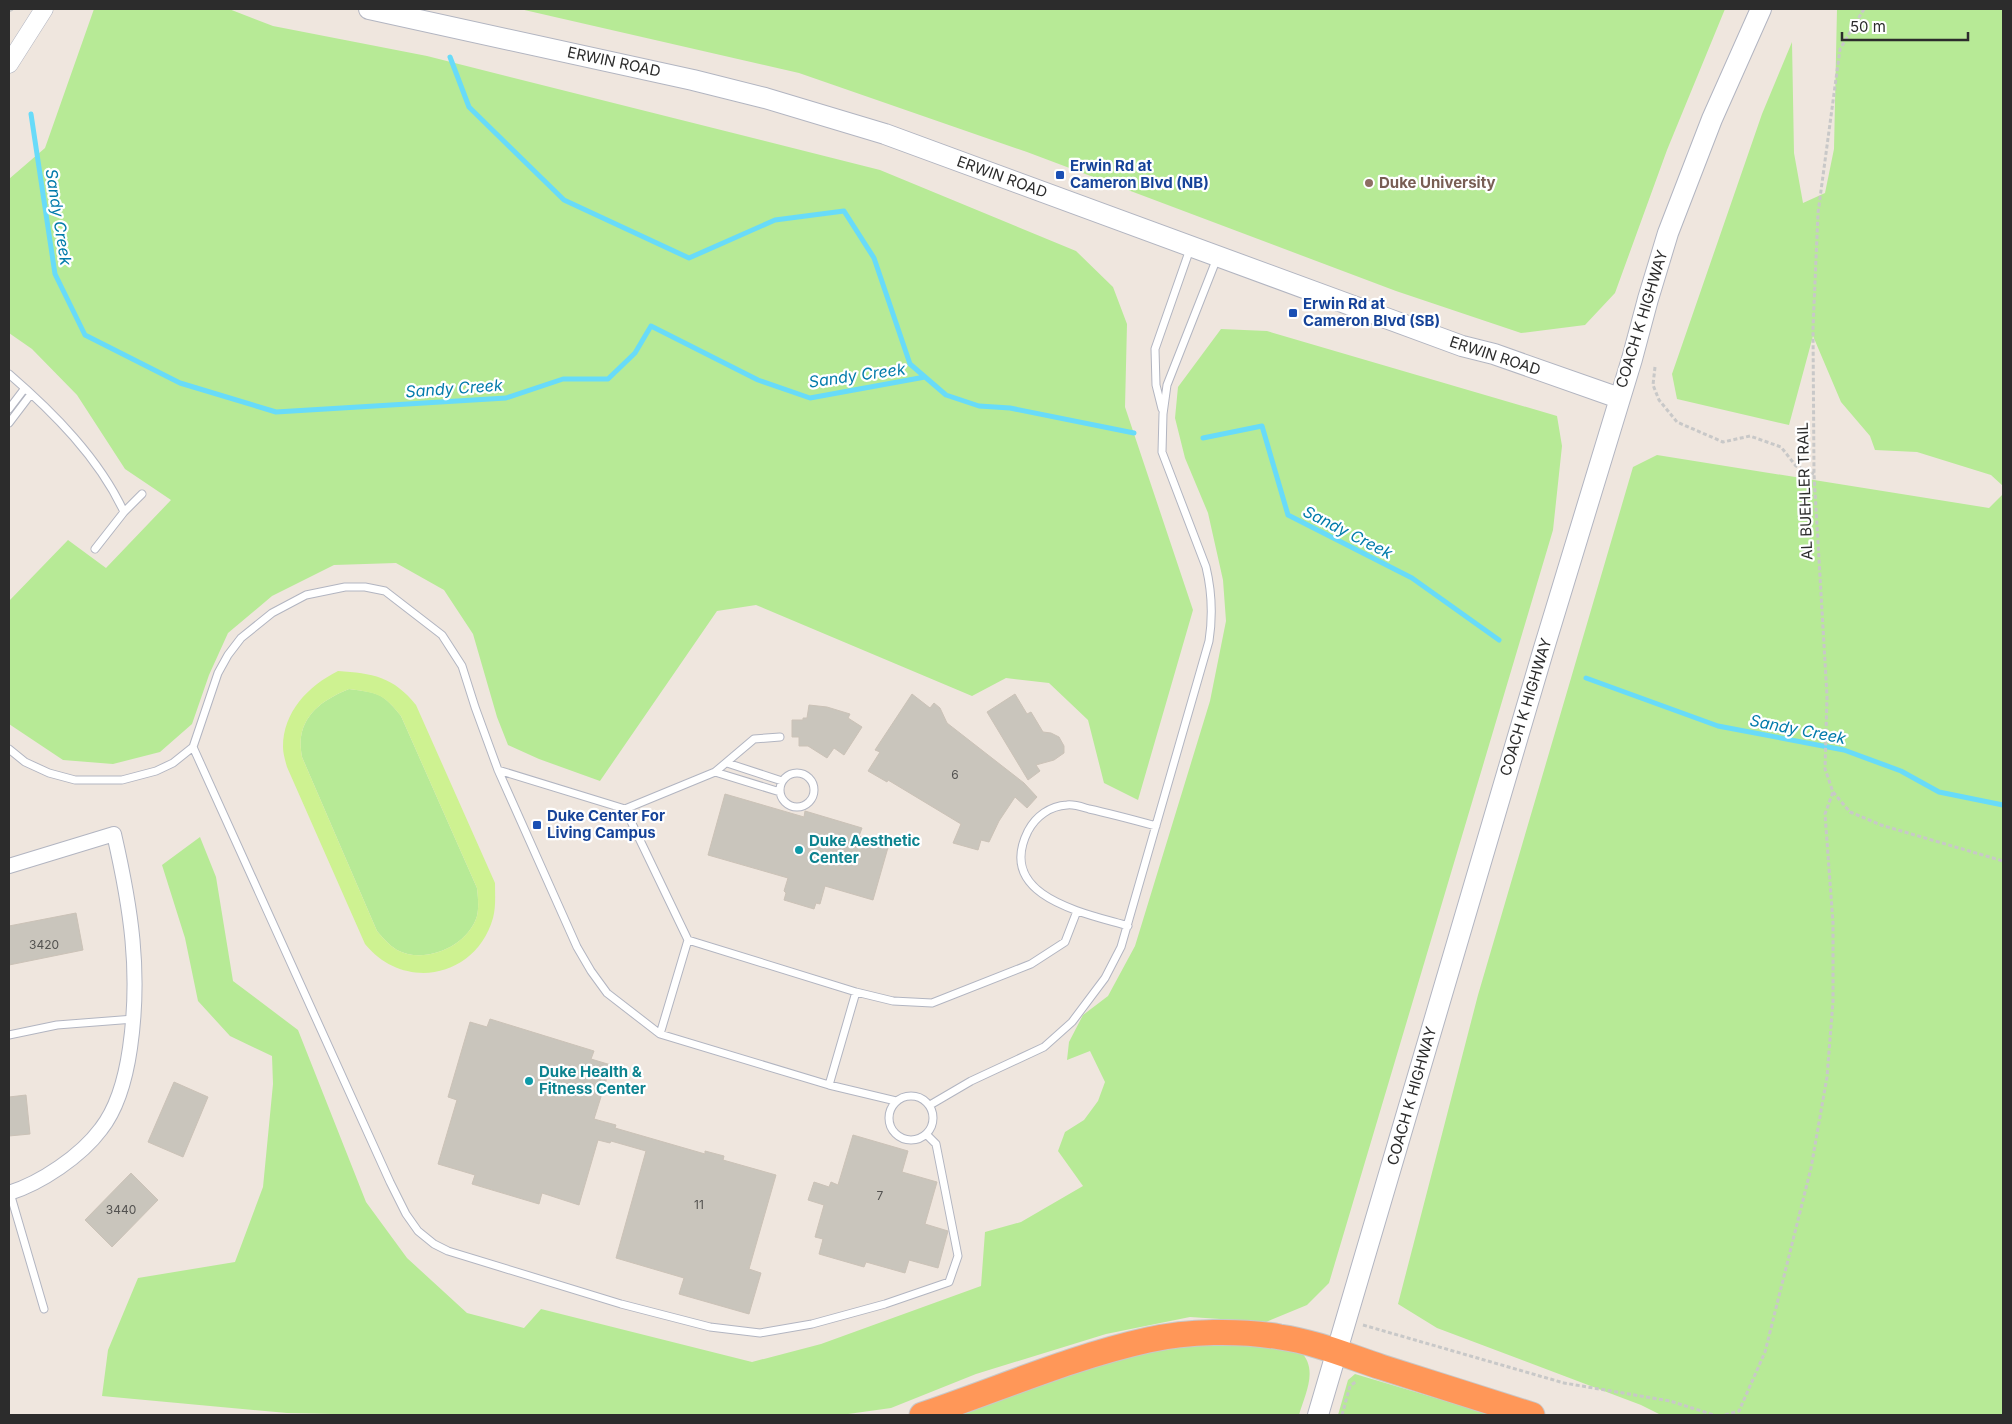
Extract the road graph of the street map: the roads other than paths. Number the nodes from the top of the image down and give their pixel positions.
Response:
1 (44, 9) edge
2 (369, 9) edge
3 (1761, 9) edge
4 (9, 64) edge
5 (1191, 246) junction
6 (1218, 256) junction
7 (9, 374) edge
8 (25, 388) junction
9 (30, 394) junction
10 (1619, 398) junction
11 (9, 409) edge
12 (1163, 414) junction
13 (9, 423) edge
14 (142, 494) dead end
15 (124, 512) junction
16 (95, 548) dead end
17 (780, 737) dead end
18 (194, 747) junction
19 (9, 749) edge
20 (727, 763) junction
21 (498, 770) junction
22 (715, 772) junction
23 (782, 781) junction
24 (780, 792) junction
25 (625, 809) junction
26 (1156, 826) junction
27 (9, 866) edge
28 (1077, 911) junction
29 (1128, 926) junction
30 (688, 940) junction
31 (856, 992) junction
32 (134, 1019) junction
33 (660, 1034) junction
34 (9, 1035) edge
35 (829, 1085) junction
36 (896, 1101) junction
37 (930, 1105) junction
38 (926, 1134) junction
39 (9, 1193) edge
40 (44, 1309) dead end
41 (1337, 1352) junction
42 (922, 1415) edge
43 (1318, 1415) edge
44 (1532, 1415) edge

1 - 4 street
2 - 5 main road, ERWIN ROAD
3 - 10 main road, COACH K HIGHWAY
5 - 6 main road, ERWIN ROAD
5 - 12 lane
6 - 10 main road, ERWIN ROAD
6 - 12 lane
7 - 8 lane
8 - 9 lane
8 - 11 lane
9 - 13 lane
9 - 15 lane
10 - 41 main road, COACH K HIGHWAY
12 - 26 lane
14 - 15 lane
15 - 16 lane
17 - 20 lane
18 - 19 lane
18 - 21 lane
18 - 38 lane
20 - 22 lane
20 - 23 lane
21 - 25 lane
21 - 33 lane
22 - 24 lane
22 - 25 lane
23 - 24 lane
23 - 24 lane
25 - 30 lane
26 - 28 lane
26 - 29 lane
27 - 32 street
28 - 29 lane
28 - 31 lane
29 - 37 lane
30 - 31 lane
30 - 33 lane
31 - 35 lane
32 - 34 lane
32 - 39 street
33 - 35 lane
35 - 36 lane
36 - 37 lane
36 - 38 lane
37 - 38 lane
39 - 40 lane
41 - 42 highway
41 - 43 main road, COACH K HIGHWAY
41 - 44 highway

